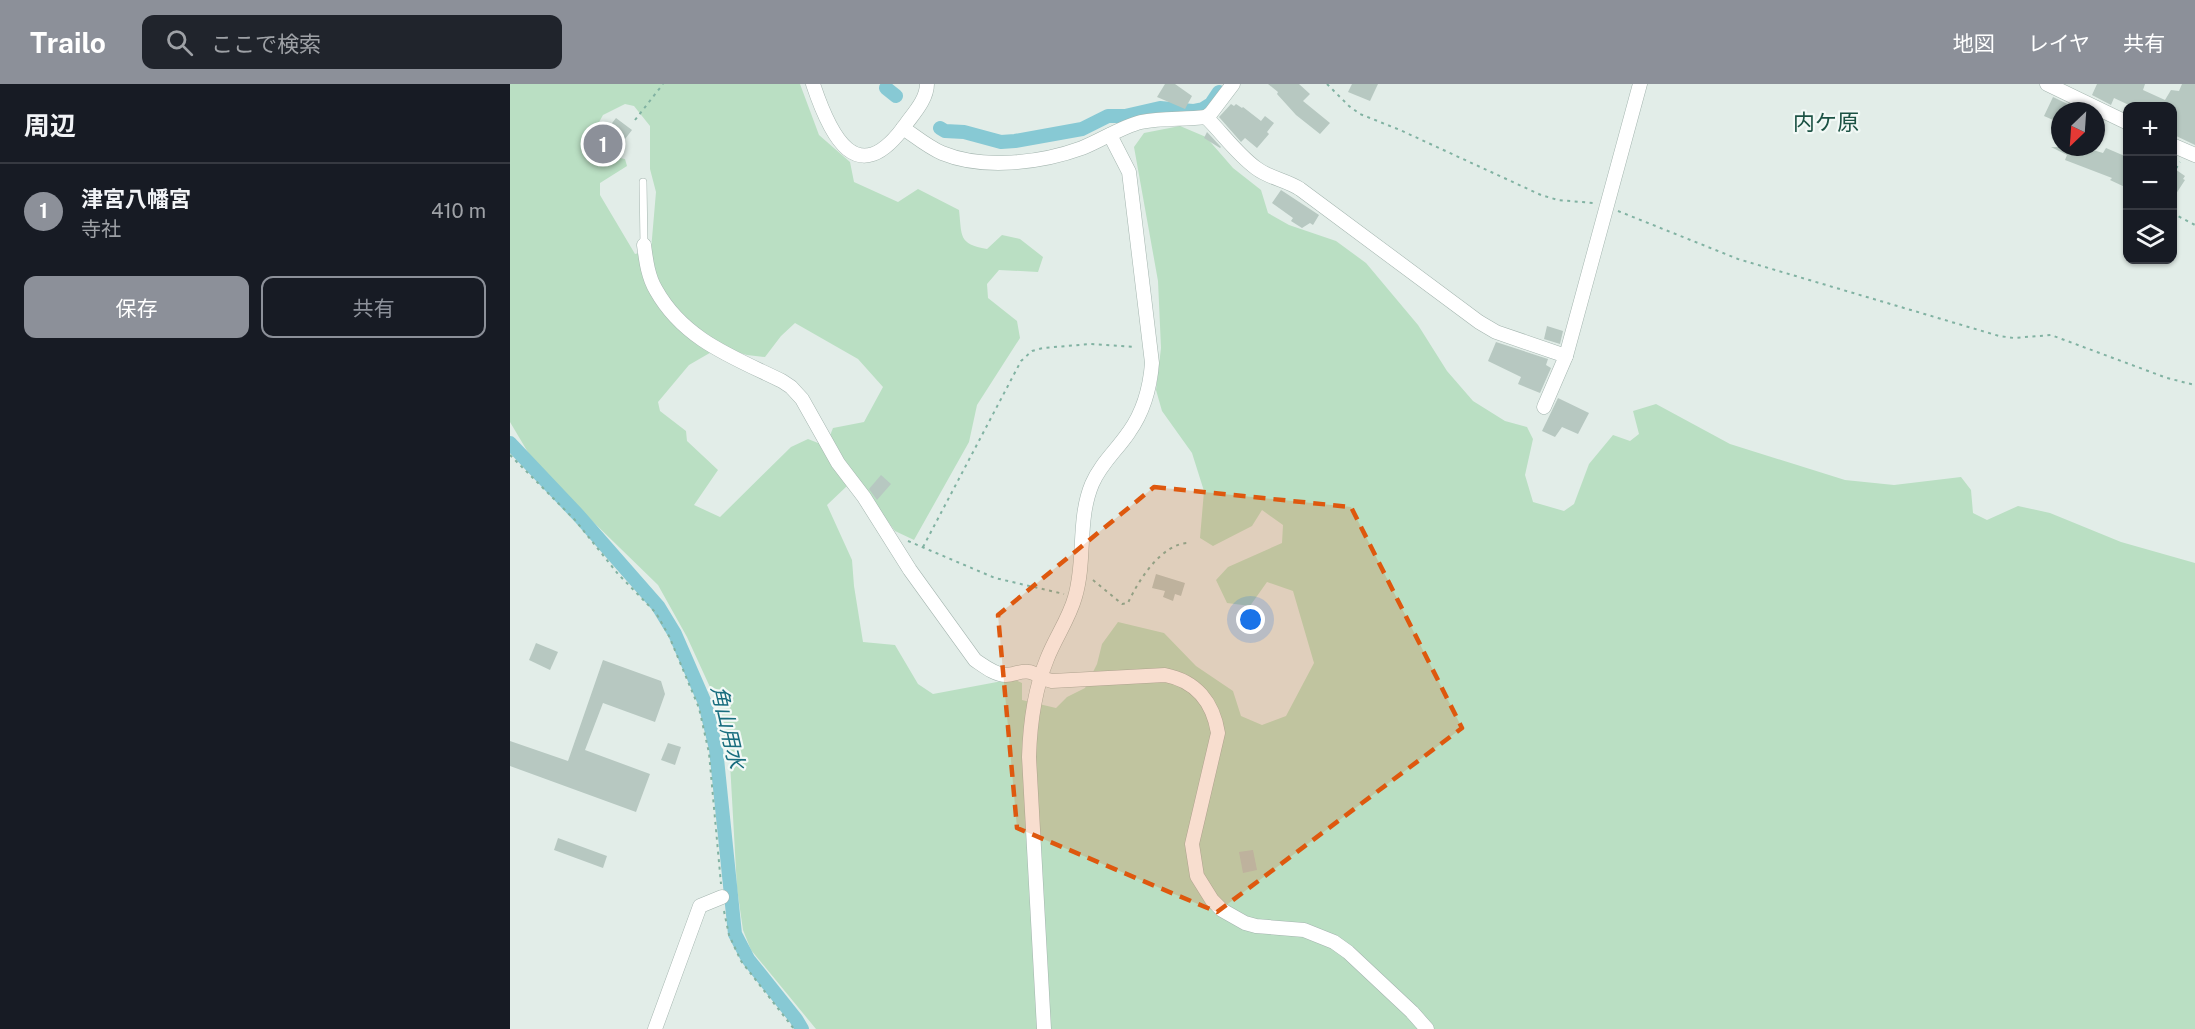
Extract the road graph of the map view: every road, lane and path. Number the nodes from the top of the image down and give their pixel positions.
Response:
1 (663, 84) edge
2 (813, 84) edge
3 (927, 84) edge
4 (1233, 84) edge
5 (1327, 84) edge
6 (1640, 84) edge
7 (2047, 84) edge
8 (1206, 117) junction
9 (635, 120) dead end
10 (2123, 121) edge
11 (903, 128) junction
12 (1110, 135) junction
13 (2177, 147) edge
14 (2195, 155) edge
15 (643, 182) dead end
16 (1606, 206) junction
17 (2177, 216) edge
18 (2195, 225) edge
19 (644, 246) joint
20 (1150, 348) junction
21 (1566, 356) junction
22 (2195, 385) edge
23 (1544, 407) dead end
24 (510, 454) edge
25 (885, 533) junction
26 (1188, 543) dead end
27 (923, 547) junction
28 (1079, 575) junction
29 (1076, 596) junction
30 (1040, 679) junction
31 (722, 897) junction
32 (655, 1029) edge
33 (794, 1029) edge
34 (1044, 1029) edge
35 (1427, 1029) edge

1 - 9 path
2 - 11 street
3 - 11 street
4 - 8 street
5 - 16 path
6 - 16 street
7 - 10 street
8 - 12 street
8 - 21 street
11 - 12 street
12 - 20 street
13 - 14 street
15 - 19 lane
16 - 21 street
16 - 22 path
17 - 18 path
19 - 25 street
20 - 27 path
20 - 28 street
21 - 23 street
24 - 31 path
25 - 27 path
25 - 30 street
26 - 28 path
27 - 29 path
28 - 29 street
29 - 30 street
30 - 34 street
30 - 35 street
31 - 32 street
31 - 33 path

